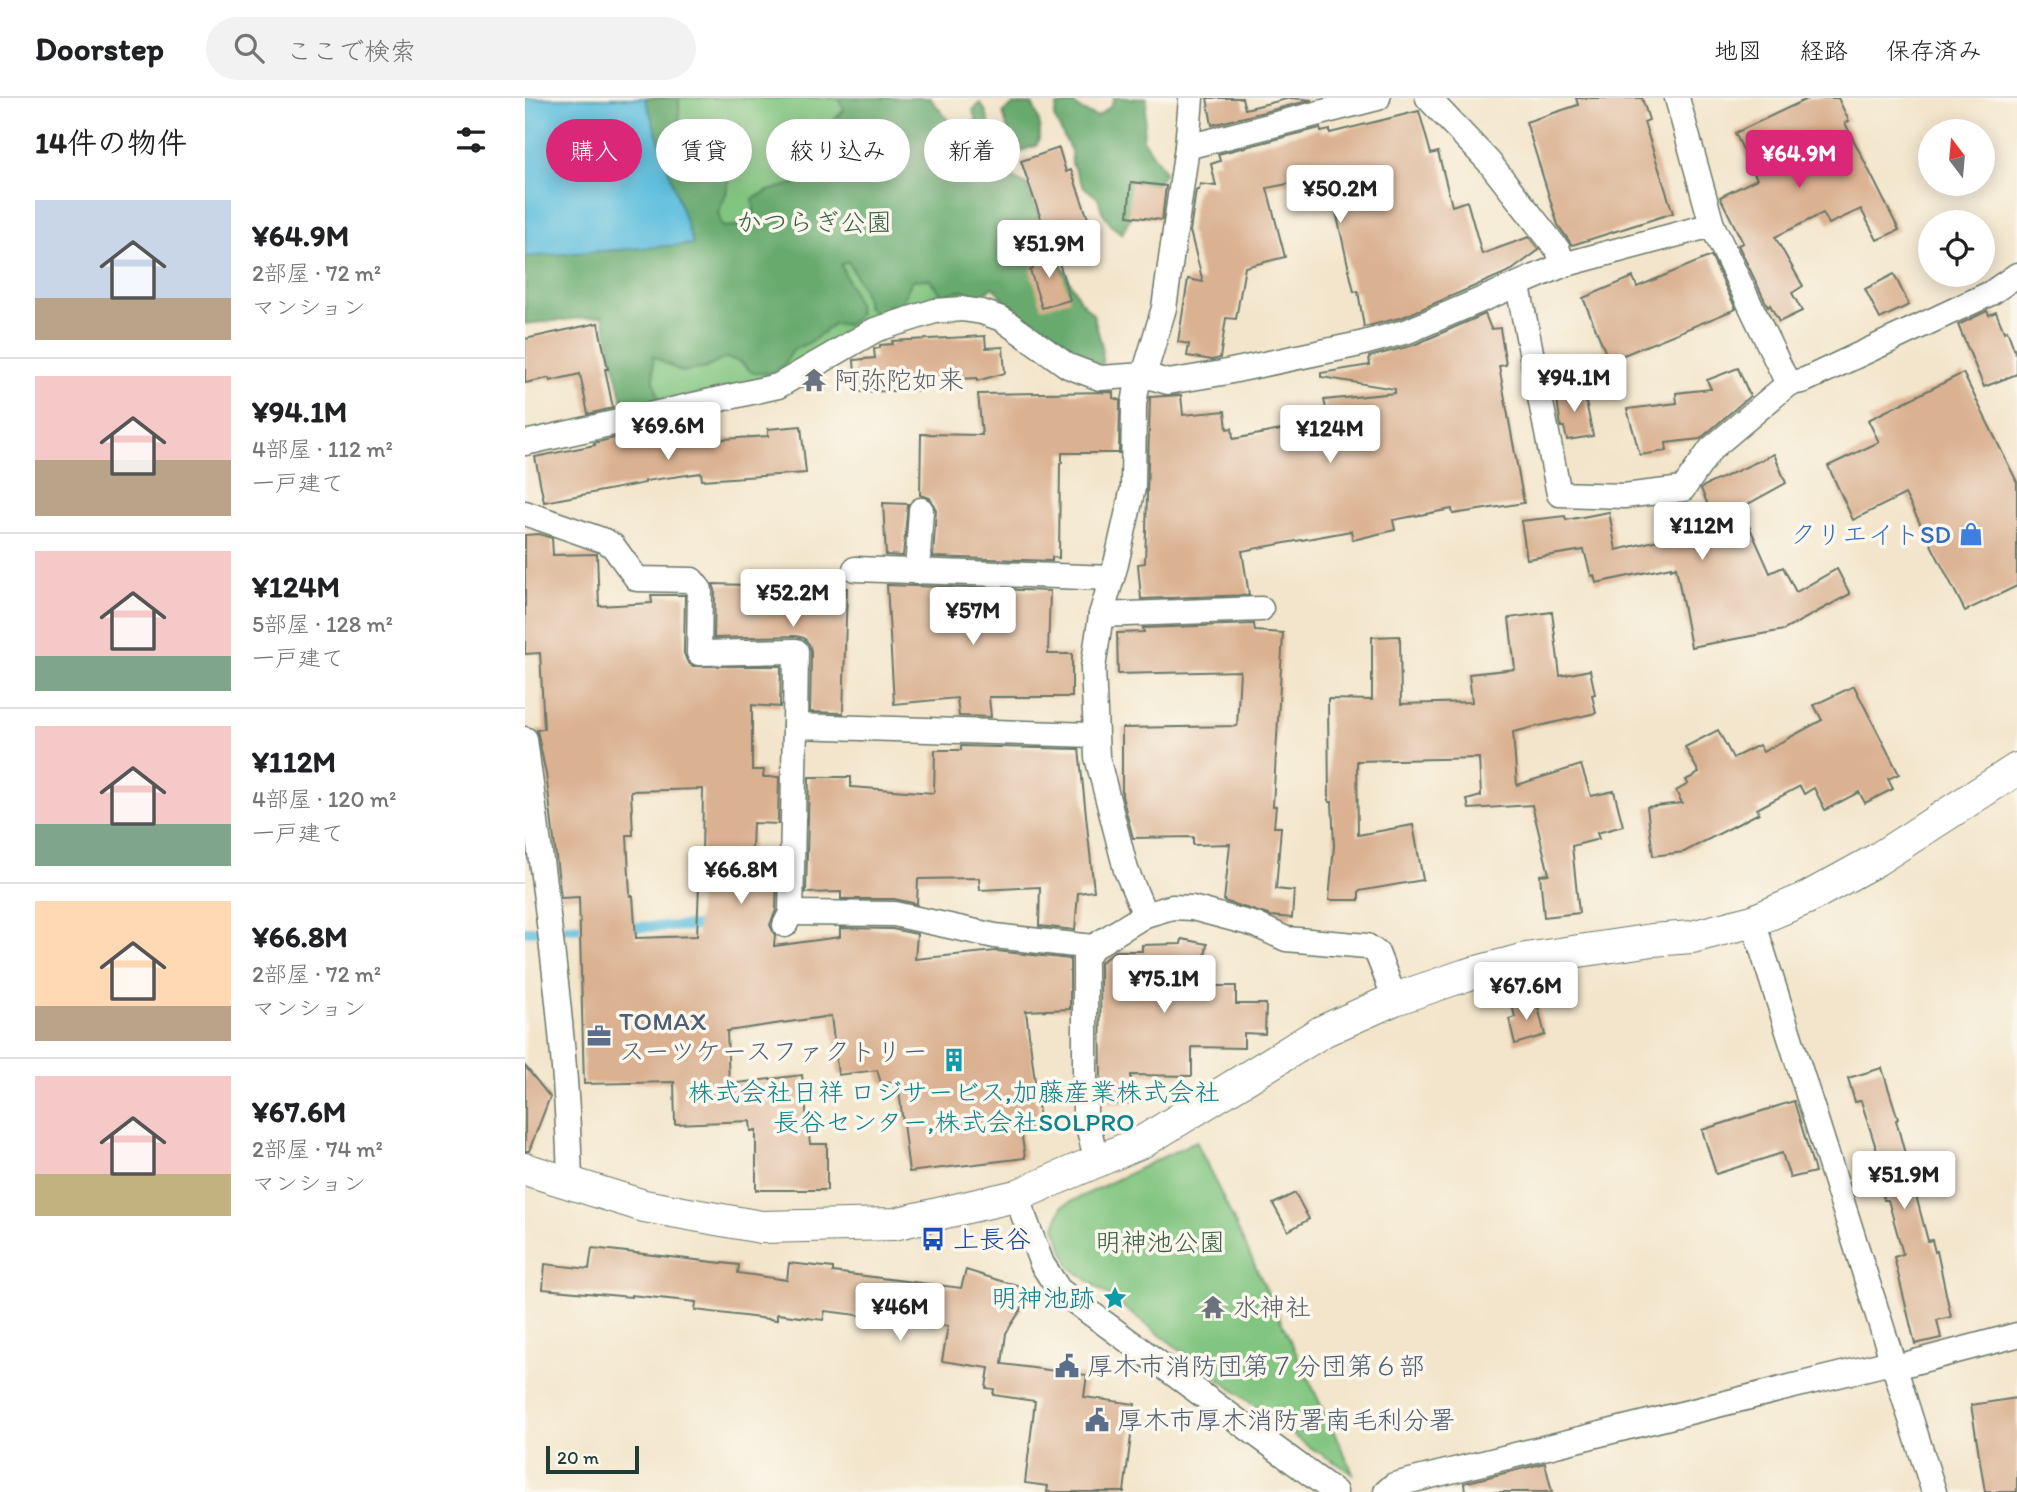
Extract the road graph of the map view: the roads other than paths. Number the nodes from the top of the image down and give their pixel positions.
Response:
1 (1191, 98) edge
2 (1378, 98) edge
3 (1428, 98) edge
4 (1677, 98) edge
5 (1187, 147) junction
6 (1712, 225) junction
7 (1563, 265) junction
8 (2017, 275) edge
9 (1518, 286) junction
10 (1144, 375) junction
11 (1788, 384) junction
12 (525, 443) edge
13 (921, 510) dead end
14 (525, 513) edge
15 (855, 569) dead end
16 (917, 572) junction
17 (1112, 578) junction
18 (1261, 609) dead end
19 (1101, 615) junction
20 (795, 726) junction
21 (1095, 735) junction
22 (525, 739) edge
23 (2017, 769) edge
24 (531, 837) edge
25 (1145, 915) junction
26 (1753, 921) junction
27 (1093, 947) junction
28 (1395, 999) junction
29 (1097, 1163) junction
30 (525, 1169) edge
31 (570, 1184) junction
32 (1016, 1196) junction
33 (2017, 1335) edge
34 (1896, 1367) junction
35 (1335, 1492) edge
36 (1386, 1492) edge
37 (1934, 1492) edge

1 - 5 street
2 - 5 street
3 - 7 street
4 - 6 street
5 - 10 street
6 - 7 street
6 - 11 street
7 - 9 street
8 - 11 street
9 - 10 street
9 - 11 street
10 - 12 street
10 - 17 street
13 - 16 street
14 - 20 street
15 - 16 street
16 - 17 street
17 - 19 street
18 - 19 street
19 - 21 street
20 - 21 street
20 - 27 street
21 - 25 street
22 - 24 street
23 - 26 street
24 - 31 street
25 - 27 street
25 - 28 street
26 - 28 street
26 - 34 street
27 - 29 street
28 - 29 street
29 - 32 street
30 - 31 street
31 - 32 street
32 - 35 street
33 - 34 street
34 - 36 street
34 - 37 street

